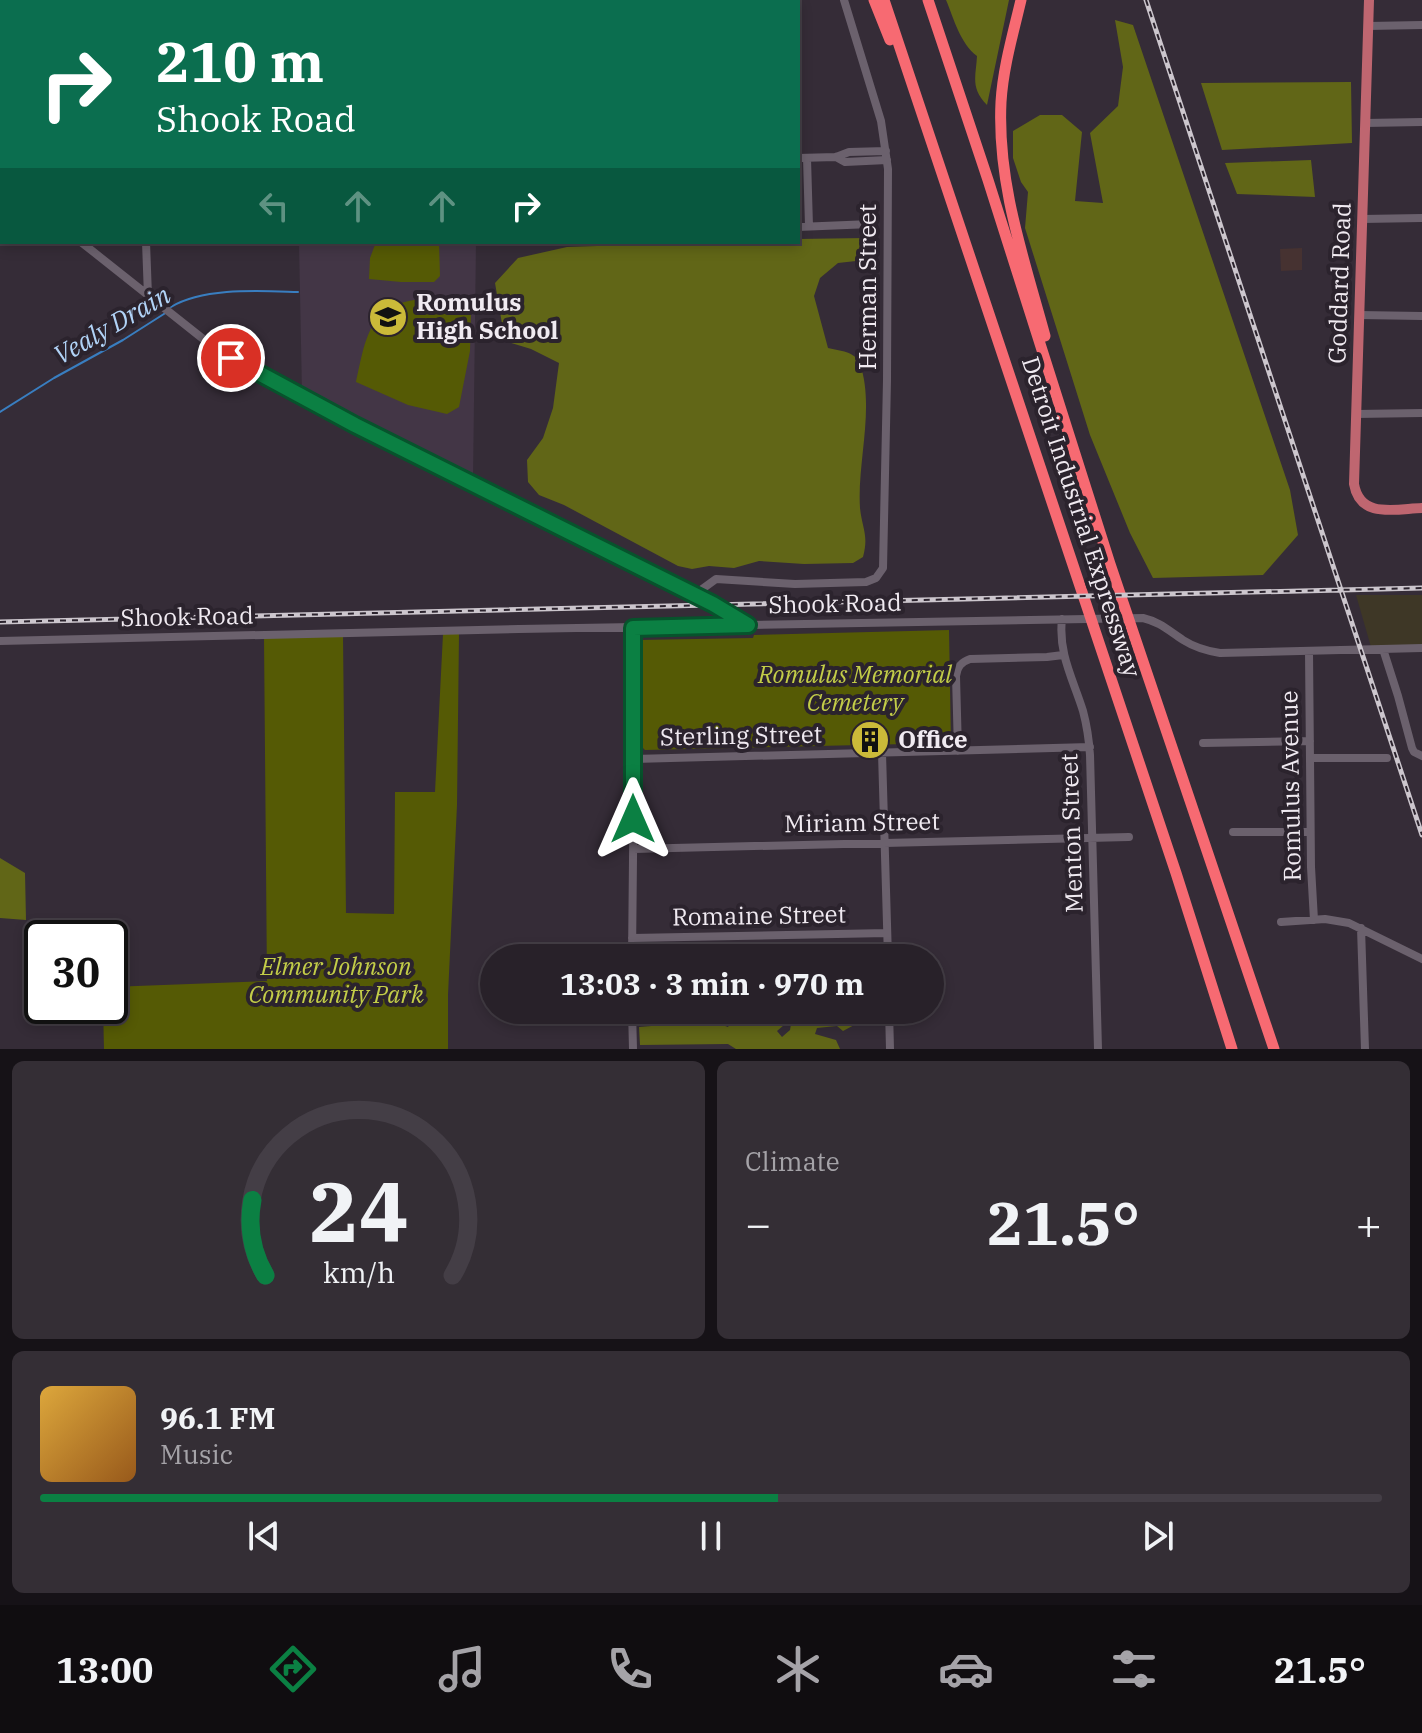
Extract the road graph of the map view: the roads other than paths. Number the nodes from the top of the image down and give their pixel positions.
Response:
1 (844, 0) edge
2 (874, 0) edge
3 (884, 0) edge
4 (928, 0) edge
5 (1021, 0) edge
6 (1369, 0) edge
7 (1422, 25) edge
8 (1368, 26) junction
9 (1422, 122) edge
10 (1365, 123) junction
11 (932, 140) junction
12 (887, 155) junction
13 (803, 158) edge
14 (1422, 218) edge
15 (1362, 219) junction
16 (871, 224) dead end
17 (809, 226) junction
18 (800, 227) edge
19 (83, 244) edge
20 (146, 244) edge
21 (148, 296) junction
22 (1359, 315) junction
23 (1422, 316) edge
24 (1422, 413) edge
25 (1356, 414) junction
26 (1422, 508) edge
27 (1110, 564) junction
28 (694, 595) junction
29 (1062, 619) junction
30 (748, 625) junction
31 (633, 628) junction
32 (0, 641) edge
33 (1422, 648) edge
34 (1383, 649) junction
35 (1309, 652) junction
36 (1063, 655) junction
37 (1310, 741) junction
38 (1203, 743) dead end
39 (1090, 747) junction
40 (958, 751) junction
41 (882, 753) junction
42 (1422, 756) edge
43 (1310, 758) junction
44 (1387, 758) dead end
45 (634, 759) junction
46 (1233, 832) dead end
47 (1310, 832) junction
48 (1129, 837) dead end
49 (1092, 838) junction
50 (885, 842) junction
51 (633, 849) junction
52 (1314, 920) junction
53 (1281, 922) dead end
54 (1361, 928) junction
55 (887, 933) junction
56 (632, 938) junction
57 (632, 944) edge
58 (887, 944) edge
59 (1422, 959) edge
60 (632, 1024) edge
61 (889, 1024) edge
62 (633, 1049) edge
63 (890, 1049) edge
64 (1098, 1049) edge
65 (1229, 1049) edge
66 (1274, 1049) edge
67 (1365, 1049) edge

1 - 12 street, Herman Street
2 - 11 highway
3 - 11 highway, Detroit Industrial Expressway
4 - 27 highway, Detroit Industrial Expressway
5 - 27 highway
6 - 8 main road, Goddard Road
7 - 8 street
8 - 10 main road, Goddard Road
9 - 10 street
10 - 15 main road, Goddard Road
11 - 65 highway, Detroit Industrial Expressway
12 - 13 street
12 - 28 street, Herman Street
13 - 17 street
14 - 15 street
15 - 22 main road, Goddard Road
16 - 17 street
17 - 18 street
19 - 21 street
20 - 21 street
21 - 28 street
22 - 23 street
22 - 25 main road, Goddard Road
24 - 25 street
25 - 26 main road, Goddard Road
27 - 66 highway, Detroit Industrial Expressway
28 - 30 street
29 - 30 street, Shook Road
29 - 35 street, Shook Road
29 - 36 street, Menton Street
30 - 31 street, Shook Road
31 - 32 street, Shook Road
31 - 45 street
33 - 34 street, Shook Road
34 - 35 street, Shook Road
34 - 42 street
35 - 37 street, Romulus Avenue
36 - 39 street, Menton Street
36 - 40 street
37 - 38 street
37 - 43 street, Romulus Avenue
39 - 40 street, Sterling Street
39 - 49 street, Menton Street
40 - 41 street, Sterling Street
41 - 45 street, Sterling Street
41 - 50 street
43 - 44 street
43 - 47 street, Romulus Avenue
45 - 51 street
46 - 47 street
47 - 52 street, Romulus Avenue
48 - 49 street, Miriam Street
49 - 50 street, Miriam Street
49 - 64 street, Menton Street
50 - 51 street, Miriam Street
50 - 55 street
51 - 56 street
52 - 53 street
52 - 54 street
54 - 59 street
54 - 67 street
55 - 56 street, Romaine Street
55 - 58 street
56 - 57 street
60 - 62 street
61 - 63 street

